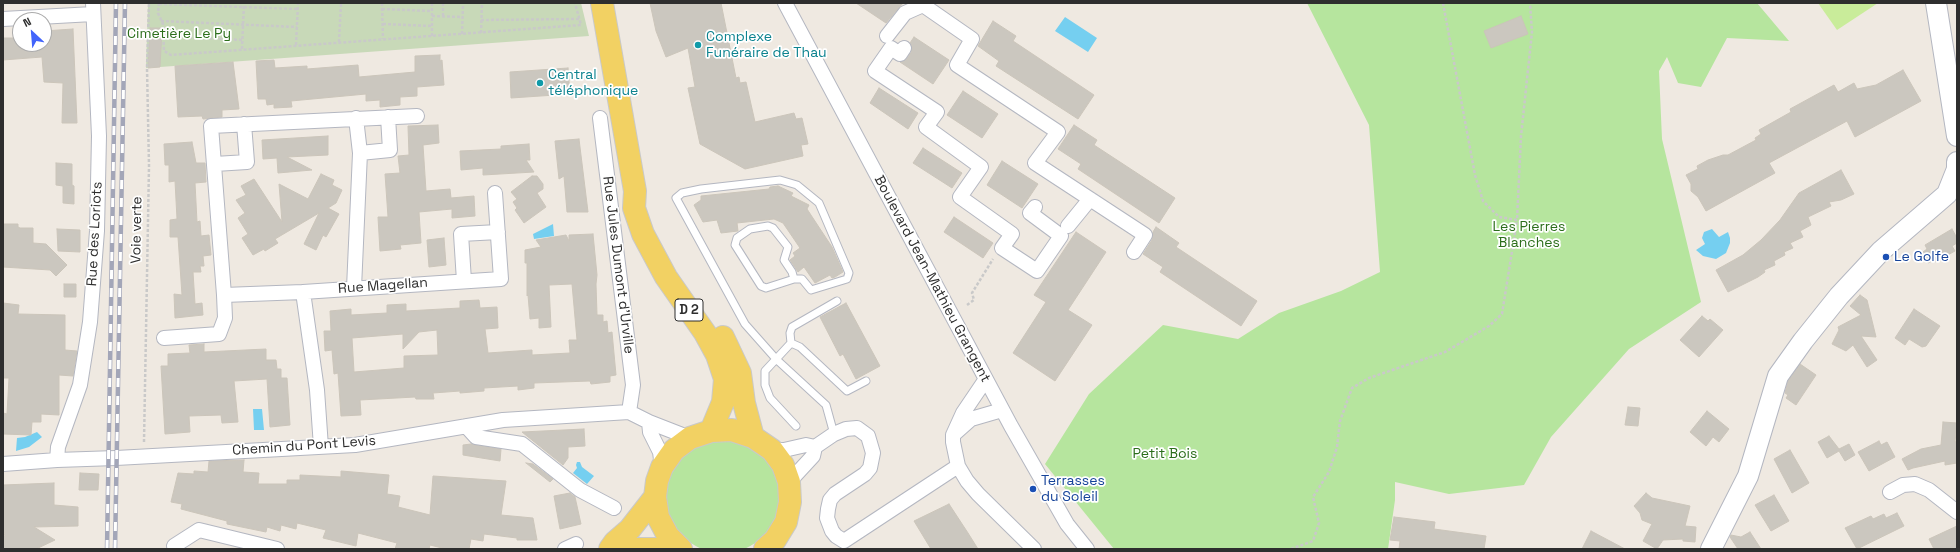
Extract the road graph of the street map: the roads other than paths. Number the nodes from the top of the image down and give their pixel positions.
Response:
1 (602, 3) edge
2 (786, 3) edge
3 (1936, 3) edge
4 (921, 4) edge
5 (93, 9) edge
6 (3, 19) edge
7 (887, 36) dead end
8 (904, 48) dead end
9 (417, 116) dead end
10 (388, 117) junction
11 (356, 118) junction
12 (600, 118) dead end
13 (244, 124) junction
14 (1957, 136) edge
15 (360, 153) junction
16 (1957, 162) edge
17 (214, 164) junction
18 (635, 191) junction
19 (495, 193) dead end
20 (1090, 199) junction
21 (1035, 207) dead end
22 (1068, 226) dead end
23 (498, 232) junction
24 (1134, 252) dead end
25 (794, 279) junction
26 (464, 280) junction
27 (354, 288) junction
28 (303, 292) junction
29 (224, 296) junction
30 (837, 301) dead end
31 (164, 338) dead end
32 (792, 343) junction
33 (776, 359) junction
34 (986, 379) junction
35 (866, 381) dead end
36 (1002, 410) junction
37 (629, 412) junction
38 (649, 422) junction
39 (466, 426) junction
40 (796, 426) dead end
41 (700, 434) junction
42 (834, 434) junction
43 (953, 435) junction
44 (753, 436) junction
45 (321, 446) junction
46 (815, 447) junction
47 (772, 450) junction
48 (57, 460) junction
49 (3, 464) edge
50 (958, 466) junction
51 (662, 467) junction
52 (789, 482) junction
53 (1890, 492) dead end
54 (655, 497) junction
55 (614, 508) dead end
56 (1957, 512) edge
57 (174, 546) dead end
58 (277, 549) edge
59 (610, 549) edge
60 (635, 549) edge
61 (670, 549) edge
62 (681, 549) edge
63 (764, 549) edge
64 (1034, 549) edge
65 (1087, 549) edge
66 (1711, 549) edge

1 - 18 main road, D 2
2 - 34 street, Boulevard Jean-Mathieu Grangent
3 - 14 street
4 - 7 street
4 - 20 street
5 - 6 street
5 - 48 street, Rue des Loriots
8 - 21 street
9 - 10 street
10 - 11 street
10 - 15 street
11 - 13 street
11 - 15 street
12 - 37 street, Rue Jules Dumont d'Urville
13 - 17 street
13 - 17 street
15 - 27 street
16 - 66 street
17 - 29 street
18 - 41 main road, D 2
18 - 44 main road, D 2
19 - 23 street, Rue Magellan
20 - 22 street
20 - 24 street
23 - 26 street
23 - 26 street, Rue Magellan
25 - 25 lane
25 - 33 lane
26 - 27 street, Rue Magellan
27 - 28 street, Rue Magellan
28 - 29 street, Rue Magellan
28 - 45 street
29 - 31 street
30 - 32 lane
32 - 33 lane
32 - 35 lane
33 - 40 lane
33 - 42 lane
34 - 36 street, Boulevard Jean-Mathieu Grangent
34 - 43 street
36 - 43 street
36 - 65 street, Boulevard Jean-Mathieu Grangent
37 - 38 street
37 - 39 street, Chemin du Pont Levis
38 - 41 street
38 - 51 street
39 - 45 street, Chemin du Pont Levis
39 - 55 street
41 - 44 main road
41 - 51 main road
42 - 46 street
42 - 50 street
43 - 50 street
44 - 47 main road
45 - 48 street, Chemin du Pont Levis
46 - 47 street
46 - 52 street
47 - 52 main road
48 - 49 street, Chemin du Pont Levis
50 - 64 street
51 - 54 main road
52 - 63 main road
53 - 56 street
54 - 59 main road
54 - 62 main road
57 - 58 street
60 - 61 main road

